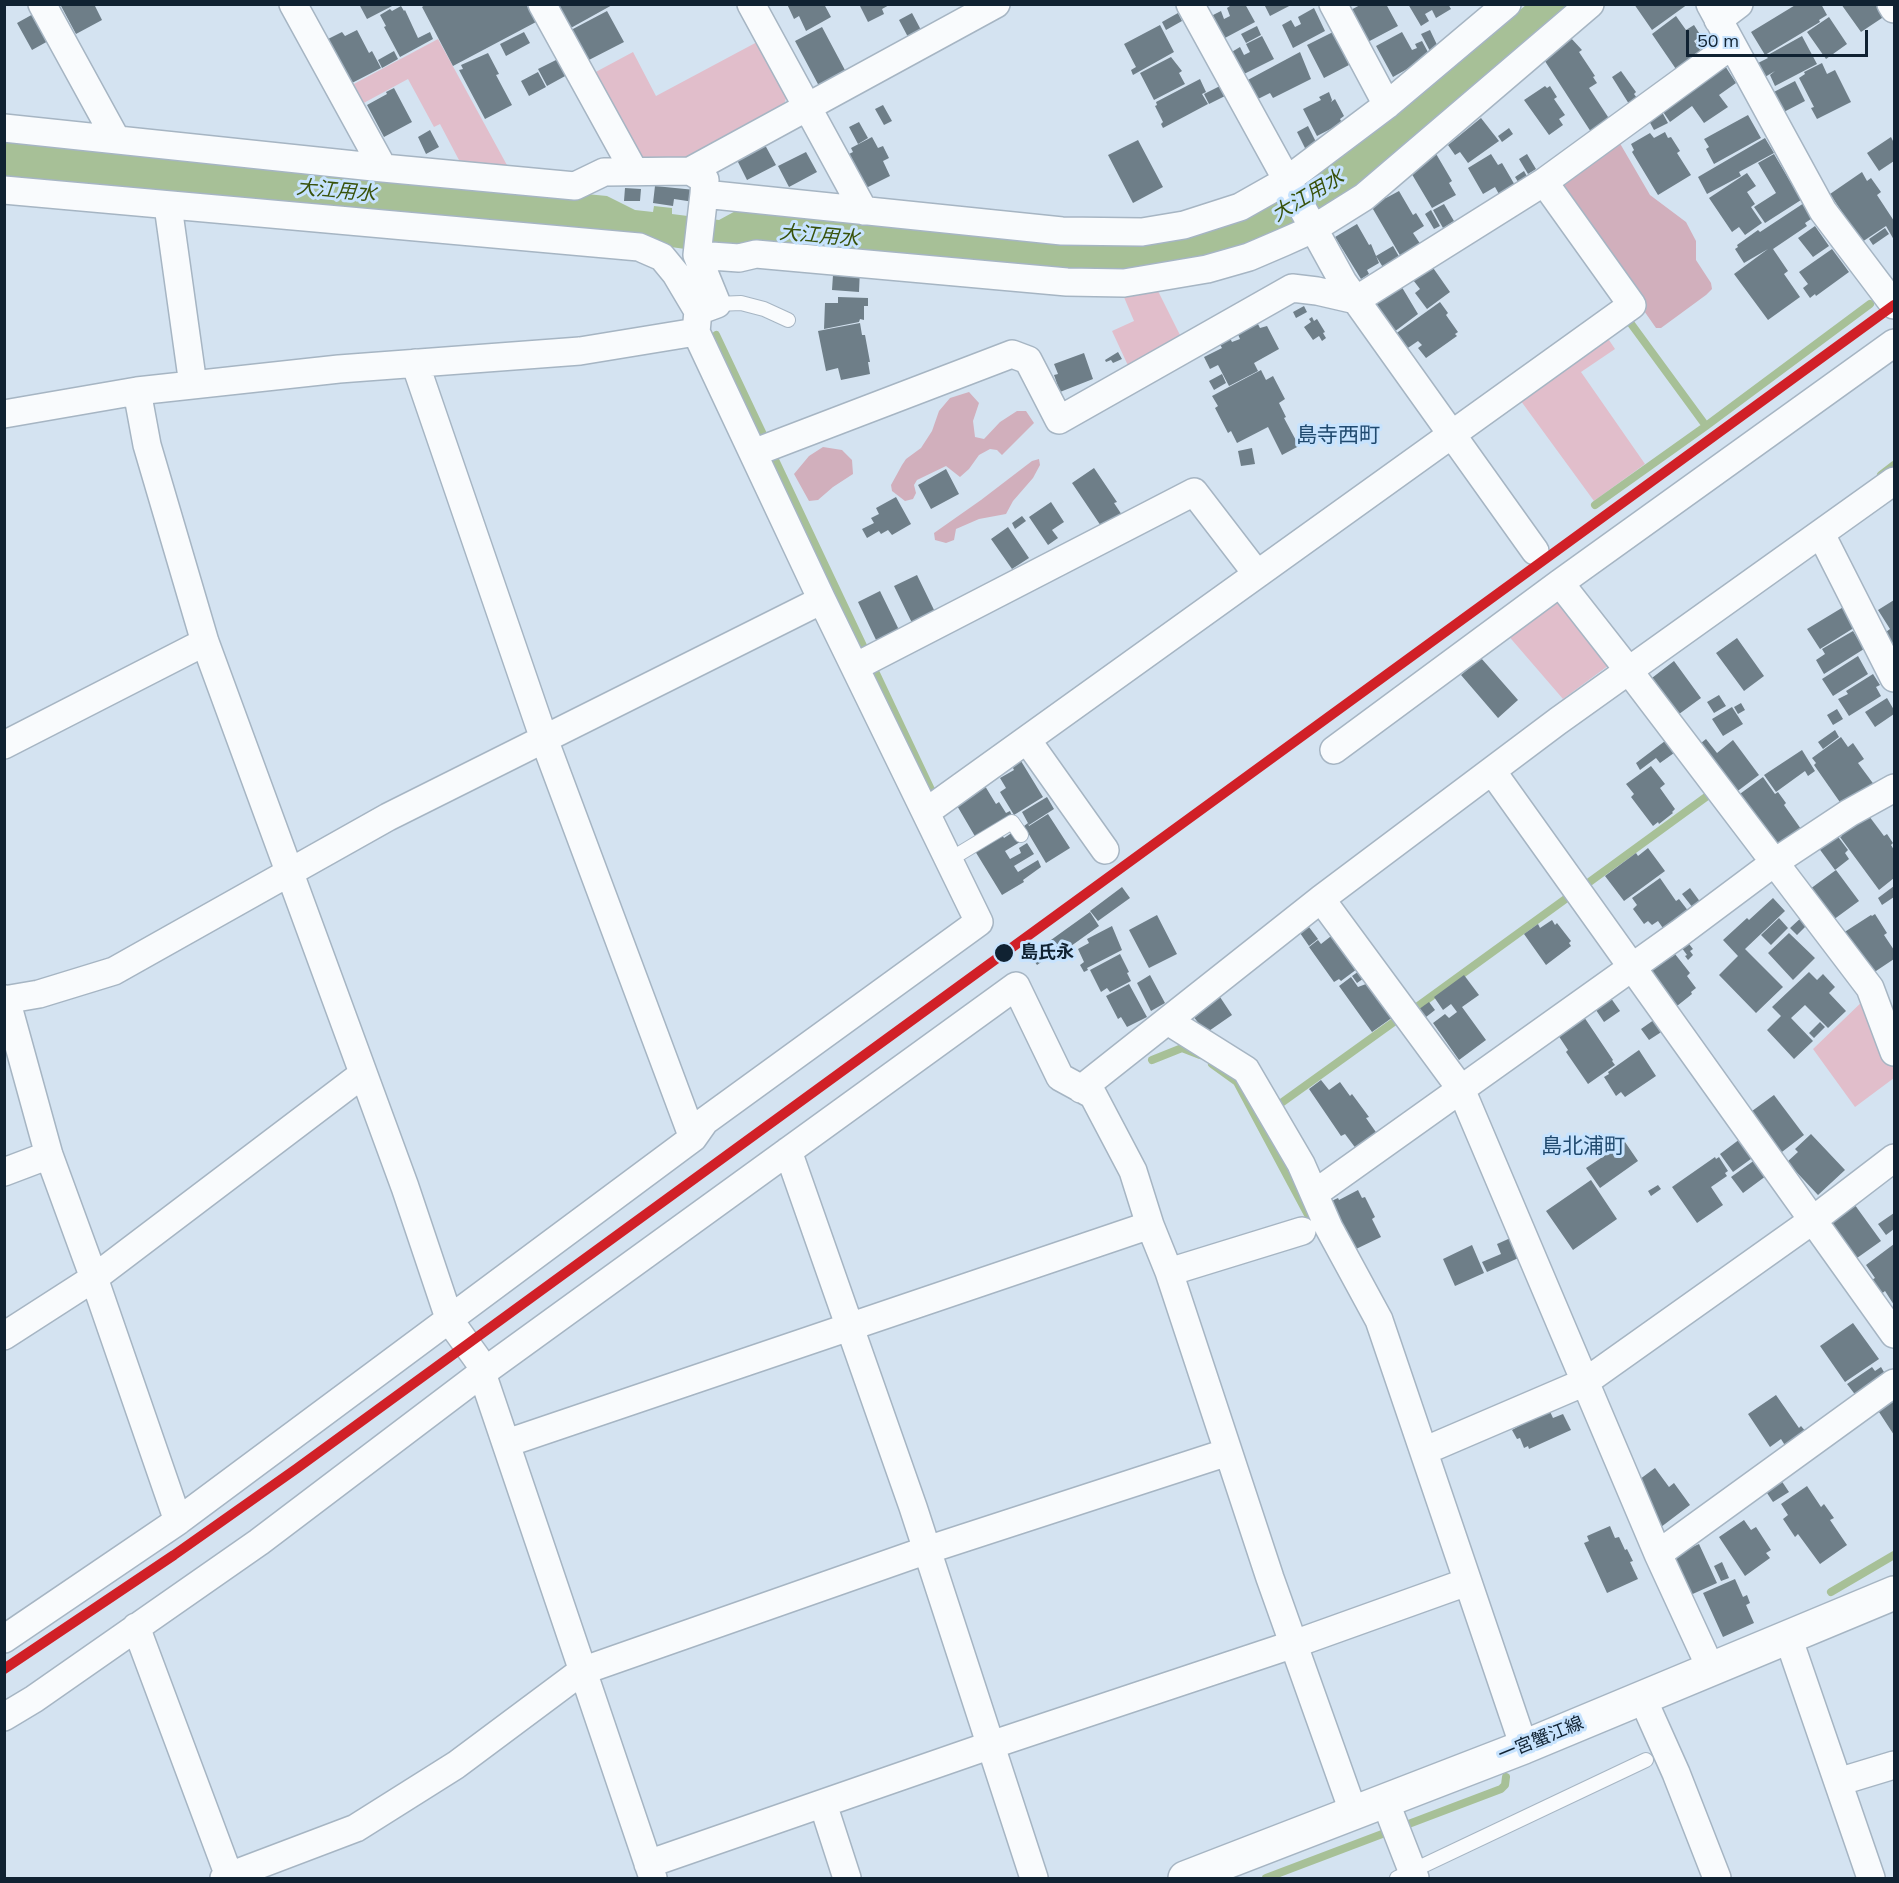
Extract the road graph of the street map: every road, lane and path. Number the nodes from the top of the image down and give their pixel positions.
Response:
1 (42, 4) edge
2 (293, 4) edge
3 (542, 4) edge
4 (751, 4) edge
5 (996, 4) edge
6 (1190, 4) edge
7 (1333, 4) edge
8 (1508, 4) edge
9 (1590, 4) edge
10 (1891, 4) edge
11 (1894, 9) edge
12 (1722, 10) edge
13 (1474, 16) edge
14 (1732, 45) junction
15 (1387, 105) junction
16 (807, 107) junction
17 (4, 128) edge
18 (116, 139) junction
19 (383, 168) junction
20 (634, 171) junction
21 (1544, 182) junction
22 (1289, 185) junction
23 (4, 190) edge
24 (698, 191) junction
25 (168, 206) junction
26 (864, 211) junction
27 (1312, 227) junction
28 (697, 255) junction
29 (1890, 291) edge
30 (1356, 300) junction
31 (704, 316) junction
32 (788, 320) dead end
33 (1894, 343) edge
34 (415, 363) junction
35 (193, 385) junction
36 (137, 391) junction
37 (4, 414) edge
38 (1452, 434) junction
39 (764, 448) junction
40 (1894, 481) edge
41 (1821, 534) junction
42 (1535, 551) dead end
43 (1257, 574) junction
44 (1560, 584) junction
45 (822, 600) junction
46 (206, 642) junction
47 (865, 662) junction
48 (1629, 671) junction
49 (1894, 678) edge
50 (544, 739) junction
51 (1027, 740) junction
52 (4, 746) edge
53 (1334, 750) dead end
54 (1492, 771) junction
55 (1894, 788) edge
56 (926, 812) junction
57 (1021, 835) dead end
58 (1105, 850) dead end
59 (949, 860) junction
60 (1775, 862) junction
61 (289, 873) junction
62 (1321, 899) junction
63 (1632, 966) junction
64 (5, 999) edge
65 (1168, 1021) junction
66 (1894, 1052) edge
67 (363, 1074) junction
68 (1082, 1089) junction
69 (1461, 1089) junction
70 (693, 1138) junction
71 (788, 1151) junction
72 (49, 1155) junction
73 (1894, 1158) edge
74 (4, 1172) edge
75 (1314, 1194) junction
76 (1813, 1220) junction
77 (1150, 1225) junction
78 (1302, 1231) dead end
79 (1169, 1272) junction
80 (94, 1278) junction
81 (450, 1321) junction
82 (850, 1327) junction
83 (1894, 1334) edge
84 (4, 1336) edge
85 (484, 1372) junction
86 (1585, 1382) junction
87 (1894, 1383) edge
88 (507, 1443) junction
89 (1424, 1451) junction
90 (1228, 1452) junction
91 (178, 1521) junction
92 (927, 1551) junction
93 (1658, 1554) junction
94 (1459, 1585) junction
95 (1894, 1593) edge
96 (136, 1628) junction
97 (1788, 1637) junction
98 (4, 1639) edge
99 (1294, 1644) junction
100 (1711, 1669) junction
101 (582, 1671) junction
102 (1641, 1697) junction
103 (4, 1717) edge
104 (991, 1745) junction
105 (1524, 1747) junction
106 (1646, 1760) dead end
107 (1894, 1766) edge
108 (1838, 1782) junction
109 (823, 1804) junction
110 (1354, 1814) junction
111 (1392, 1819) junction
112 (263, 1871) edge
113 (650, 1871) edge
114 (1408, 1876) edge
115 (226, 1877) edge
116 (847, 1878) edge
117 (1034, 1878) edge
118 (1185, 1878) edge
119 (1717, 1878) edge
120 (1871, 1878) edge

1 - 18 street
2 - 19 street
3 - 20 street
4 - 16 street
5 - 16 street
6 - 22 street
7 - 15 street
8 - 13 street
9 - 27 street
10 - 11 street
12 - 14 street
13 - 15 street
14 - 21 street
14 - 29 street
15 - 22 street
16 - 24 street
16 - 26 street
17 - 18 street
18 - 19 street
19 - 20 street
20 - 24 street
21 - 30 street
21 - 38 street
22 - 26 street
22 - 27 street
23 - 25 street
24 - 26 street
24 - 28 street
25 - 31 street
25 - 35 street
27 - 28 street
27 - 30 street
28 - 31 street
30 - 38 street
30 - 39 street
31 - 32 lane
31 - 34 street
31 - 39 street
33 - 44 street
34 - 35 street
34 - 50 street
35 - 36 street
36 - 37 street
36 - 46 street
38 - 42 street
38 - 43 street
39 - 45 street
40 - 41 street
41 - 48 street
41 - 49 street
43 - 47 street
43 - 51 street
44 - 48 street
44 - 53 street
45 - 47 street
45 - 50 street
46 - 52 street
46 - 61 street
47 - 56 street
48 - 54 street
48 - 60 street
50 - 61 street
50 - 70 street
51 - 56 street
51 - 58 street
54 - 62 street
54 - 63 street
55 - 60 street
56 - 59 street
57 - 59 lane
59 - 70 street
60 - 63 street
60 - 66 street
61 - 64 street
61 - 67 street
62 - 65 street
62 - 69 street
63 - 69 street
63 - 76 street
64 - 72 street
65 - 68 street
65 - 75 street
67 - 80 street
67 - 81 street
68 - 71 street
68 - 77 street
69 - 75 street
69 - 86 street
70 - 81 street
71 - 82 street
71 - 85 street
72 - 74 street
72 - 80 street
73 - 76 street
75 - 89 street
76 - 83 street
76 - 86 street
77 - 79 street
77 - 82 street
78 - 79 street
79 - 90 street
80 - 84 street
80 - 91 street
81 - 85 street
81 - 91 street
82 - 88 street
82 - 92 street
85 - 88 street
85 - 96 street
86 - 89 street
86 - 93 street
87 - 93 street
88 - 101 street
89 - 94 street
90 - 92 street
90 - 99 street
91 - 98 street
92 - 101 street
92 - 104 street
93 - 100 street
94 - 99 street
94 - 105 street
95 - 97 main road, 一宮蟹江線
96 - 103 street
96 - 115 street
97 - 100 main road, 一宮蟹江線
97 - 108 street
99 - 104 street
99 - 110 street
100 - 102 main road, 一宮蟹江線
101 - 112 street
101 - 113 street
102 - 105 main road, 一宮蟹江線
102 - 119 street
104 - 109 street
104 - 117 street
105 - 111 main road, 一宮蟹江線
106 - 114 lane
107 - 108 street
108 - 120 street
109 - 113 street
109 - 116 street
110 - 111 main road, 一宮蟹江線
110 - 118 main road, 一宮蟹江線
111 - 114 street
112 - 115 street

